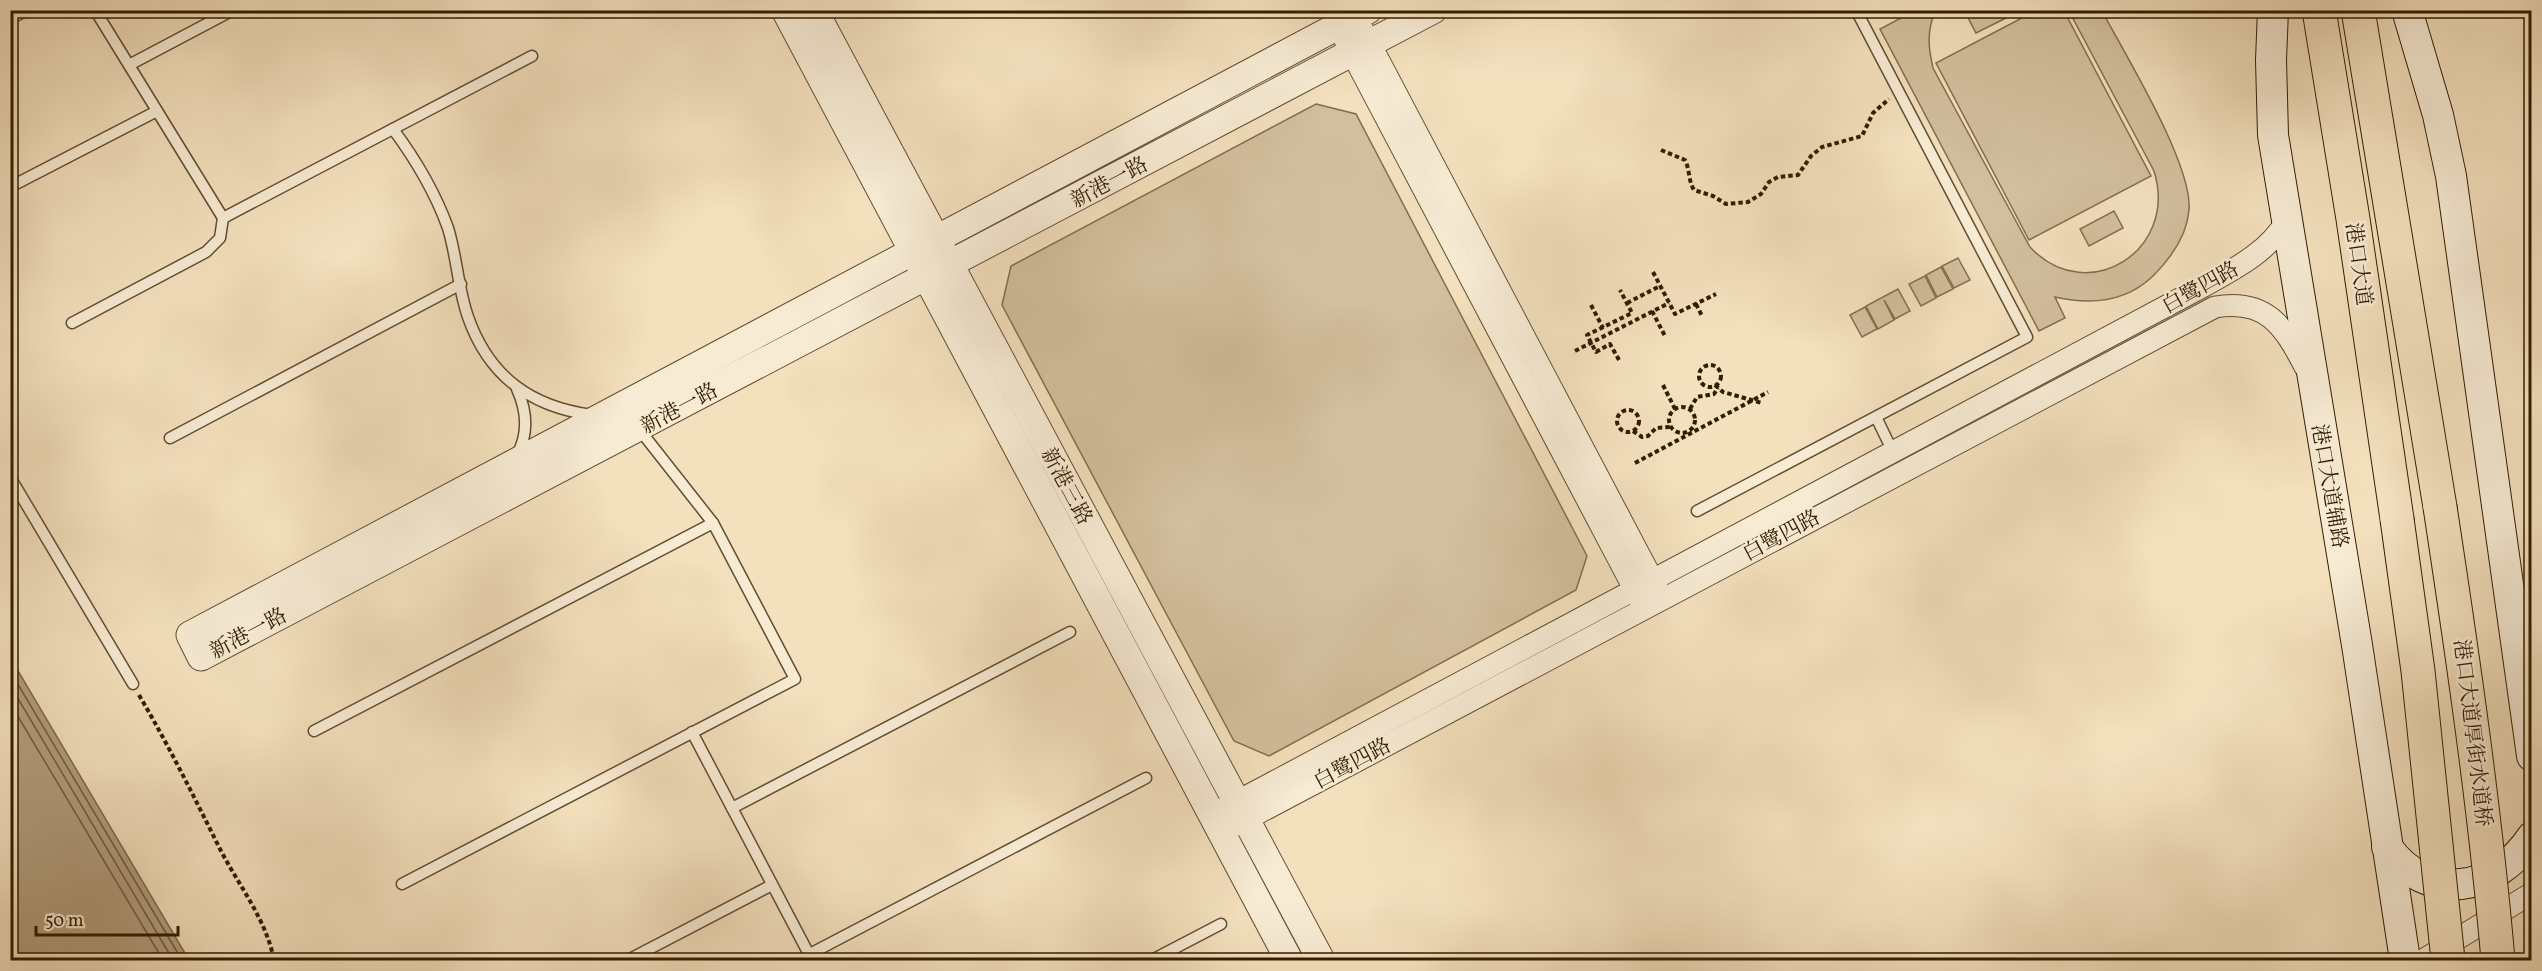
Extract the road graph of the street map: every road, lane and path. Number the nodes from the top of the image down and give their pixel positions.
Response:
1 (27, 10) edge
2 (95, 10) edge
3 (233, 10) edge
4 (785, 10) edge
5 (814, 10) edge
6 (1433, 10) edge
7 (1856, 10) edge
8 (2273, 10) edge
9 (2319, 10) edge
10 (2358, 10) edge
11 (2407, 10) edge
12 (1354, 18) edge
13 (10, 19) edge
14 (1361, 48) junction
15 (532, 56) dead end
16 (129, 65) junction
17 (1899, 94) junction
18 (157, 111) junction
19 (393, 129) junction
20 (1661, 150) dead end
21 (10, 187) edge
22 (223, 218) junction
23 (2287, 220) junction
24 (936, 238) junction
25 (912, 251) junction
26 (938, 272) junction
27 (1653, 272) dead end
28 (461, 284) junction
29 (1660, 286) junction
30 (1620, 290) dead end
31 (1716, 294) dead end
32 (1627, 303) junction
33 (1669, 303) junction
34 (1695, 304) junction
35 (1591, 305) dead end
36 (1652, 311) junction
37 (1702, 316) dead end
38 (1615, 321) junction
39 (72, 323) dead end
40 (1603, 328) junction
41 (1619, 328) junction
42 (1665, 336) dead end
43 (1591, 343) junction
44 (1575, 351) dead end
45 (1619, 360) dead end
46 (1663, 384) dead end
47 (1717, 387) junction
48 (517, 389) junction
49 (2314, 389) junction
50 (1768, 392) dead end
51 (1752, 401) junction
52 (1762, 403) dead end
53 (1675, 409) junction
54 (1690, 410) junction
55 (602, 416) junction
56 (1876, 417) junction
57 (1670, 427) junction
58 (639, 429) junction
59 (1633, 431) junction
60 (1689, 433) junction
61 (170, 438) dead end
62 (1898, 461) junction
63 (1635, 463) dead end
64 (509, 465) junction
65 (10, 477) edge
66 (2440, 507) joint
67 (1697, 512) dead end
68 (713, 523) junction
69 (1648, 594) junction
70 (1070, 632) dead end
71 (133, 684) joint
72 (314, 731) dead end
73 (692, 732) junction
74 (2532, 756) edge
75 (1146, 778) dead end
76 (732, 808) junction
77 (1240, 811) junction
78 (1216, 823) junction
79 (2532, 837) edge
80 (2387, 847) junction
81 (402, 884) dead end
82 (772, 885) junction
83 (2532, 893) edge
84 (1221, 924) dead end
85 (810, 958) edge
86 (274, 960) edge
87 (628, 960) edge
88 (1152, 960) edge
89 (1289, 960) edge
90 (1321, 960) edge
91 (2405, 960) edge
92 (2423, 960) edge
93 (2448, 960) edge
94 (2498, 960) edge

1 - 13 lane
2 - 16 lane
3 - 16 lane
4 - 25 street, 新港三路
5 - 24 street, 新港三路
6 - 14 street, 新港一路
7 - 17 lane
8 - 23 main road, 港口大道辅路
9 - 93 main road, 港口大道, bridge
10 - 66 main road, 港口大道
11 - 74 main road
12 - 14 street
12 - 24 street, 新港一路
14 - 26 street, 新港一路
14 - 69 street
15 - 19 lane
16 - 18 lane
17 - 20 path
17 - 56 lane
18 - 21 lane
18 - 22 lane
19 - 22 lane
19 - 28 lane
22 - 39 lane
23 - 49 main road, 港口大道辅路
23 - 62 street, 白鹭四路
24 - 25 street, 新港一路
24 - 26 street, 新港三路
25 - 26 street, 新港三路
25 - 55 street, 新港一路
26 - 58 street, 新港一路
26 - 77 street, 新港三路
26 - 78 street, 新港三路
27 - 29 path
28 - 48 lane
28 - 61 lane
29 - 32 path
29 - 33 path
30 - 32 path
31 - 34 path
32 - 38 path
33 - 34 path
33 - 36 path
34 - 37 path
35 - 40 path
36 - 41 path
36 - 42 path
38 - 40 path
38 - 41 path
40 - 43 path
41 - 43 path
43 - 44 path
43 - 45 path
46 - 53 path
47 - 47 path
47 - 51 path
47 - 54 path
48 - 55 lane
48 - 64 lane
49 - 62 street, 白鹭四路
49 - 80 main road, 港口大道辅路
50 - 51 path
51 - 52 path
51 - 60 path
53 - 54 path
53 - 57 path
54 - 60 path
55 - 64 street, 新港一路
56 - 62 lane
56 - 67 lane
57 - 59 path
57 - 60 path
58 - 64 street, 新港一路
58 - 68 lane
59 - 59 path
60 - 63 path
62 - 69 street, 白鹭四路
65 - 71 lane
66 - 94 main road, 港口大道厚街水道桥, bridge
68 - 72 lane
68 - 73 lane
69 - 77 street, 白鹭四路
70 - 76 lane
71 - 86 path
73 - 76 lane
73 - 81 lane
75 - 85 lane
76 - 82 lane
77 - 78 street, 白鹭四路
77 - 90 street, 新港三路
78 - 89 street, 新港三路
79 - 80 main road
80 - 91 main road, 港口大道辅路
82 - 85 lane
82 - 87 lane
83 - 92 street
84 - 88 lane

